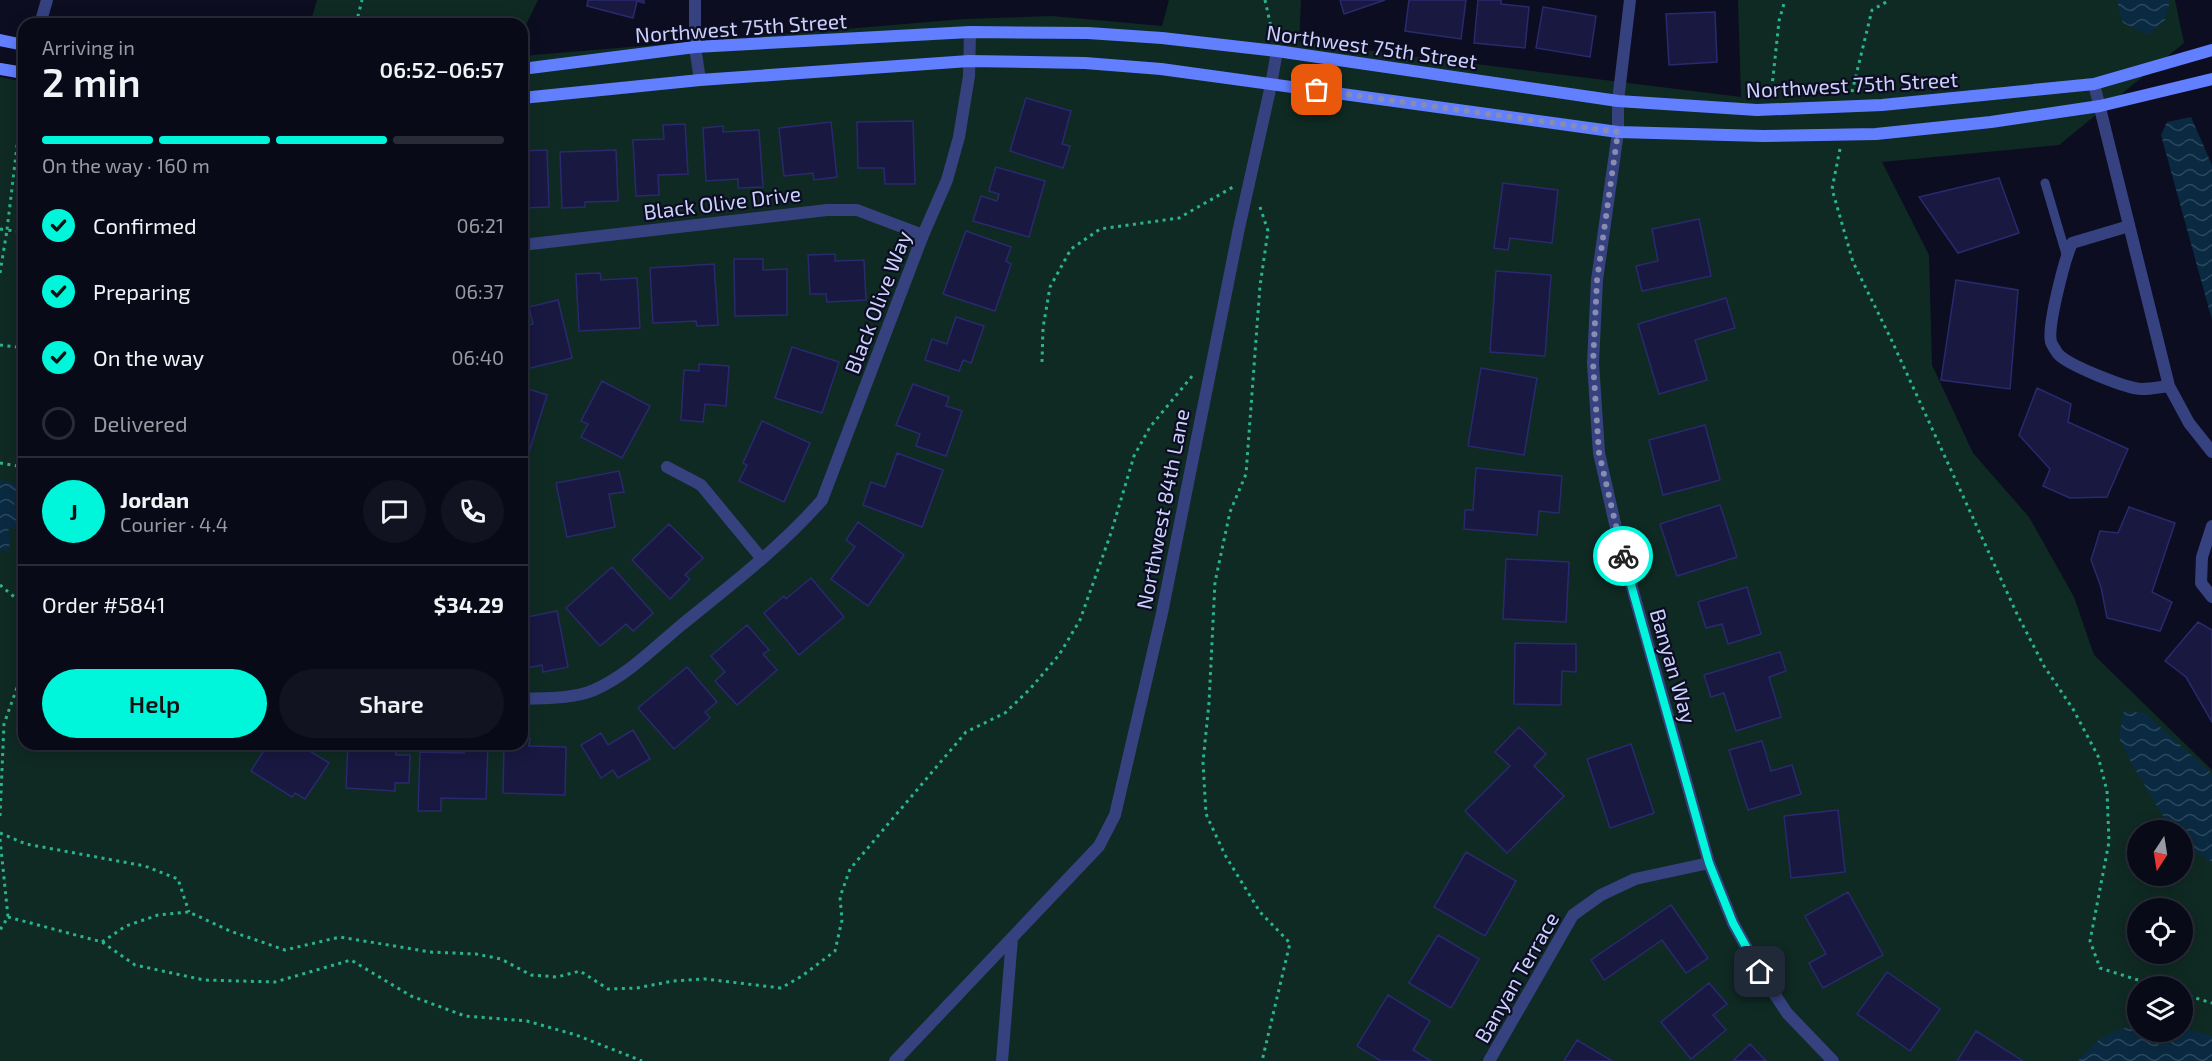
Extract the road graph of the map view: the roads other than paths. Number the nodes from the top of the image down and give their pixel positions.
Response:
1 (47, 0) edge
2 (695, 0) edge
3 (1630, 0) edge
4 (42, 18) edge
5 (970, 32) junction
6 (0, 40) edge
7 (18, 44) edge
8 (695, 47) junction
9 (2212, 50) edge
10 (1277, 51) junction
11 (969, 61) junction
12 (528, 68) edge
13 (0, 69) edge
14 (18, 72) edge
15 (2212, 78) edge
16 (700, 80) junction
17 (2094, 84) junction
18 (1271, 85) junction
19 (528, 97) edge
20 (1618, 101) junction
21 (2100, 106) junction
22 (1618, 132) junction
23 (2045, 183) dead end
24 (2129, 226) junction
25 (923, 235) junction
26 (528, 244) edge
27 (2066, 254) junction
28 (2169, 386) junction
29 (2212, 452) edge
30 (667, 467) dead end
31 (2212, 526) edge
32 (762, 559) junction
33 (2212, 597) edge
34 (528, 699) edge
35 (1709, 863) junction
36 (1012, 938) junction
37 (895, 1061) edge
38 (1002, 1061) edge
39 (1489, 1061) edge
40 (1833, 1061) edge

1 - 4 street
2 - 8 street
3 - 20 street, Banyan Way
5 - 8 street, Northwest 75th Street
5 - 10 street, Northwest 75th Street
5 - 11 street, Black Olive Way
6 - 7 street
8 - 12 street, Northwest 75th Street
8 - 16 street
9 - 17 street, Northwest 75th Street
10 - 18 street, Northwest 84th Lane
10 - 20 street, Northwest 75th Street
11 - 16 street
11 - 18 street
11 - 25 street, Black Olive Way
13 - 14 street
15 - 21 street
16 - 19 street
17 - 20 street, Northwest 75th Street
17 - 21 street
18 - 22 street
18 - 36 street, Northwest 84th Lane
20 - 22 street, Banyan Way
21 - 22 street
21 - 24 street
22 - 35 street, Banyan Way
23 - 27 lane
24 - 27 street
24 - 28 street
25 - 26 street, Black Olive Drive
25 - 32 street, Black Olive Way
27 - 28 street
28 - 29 street
30 - 32 street
31 - 33 street
32 - 34 street, Black Olive Way
35 - 39 street, Banyan Terrace
35 - 40 street, Banyan Way
36 - 37 street, Northwest 84th Lane
36 - 38 street

